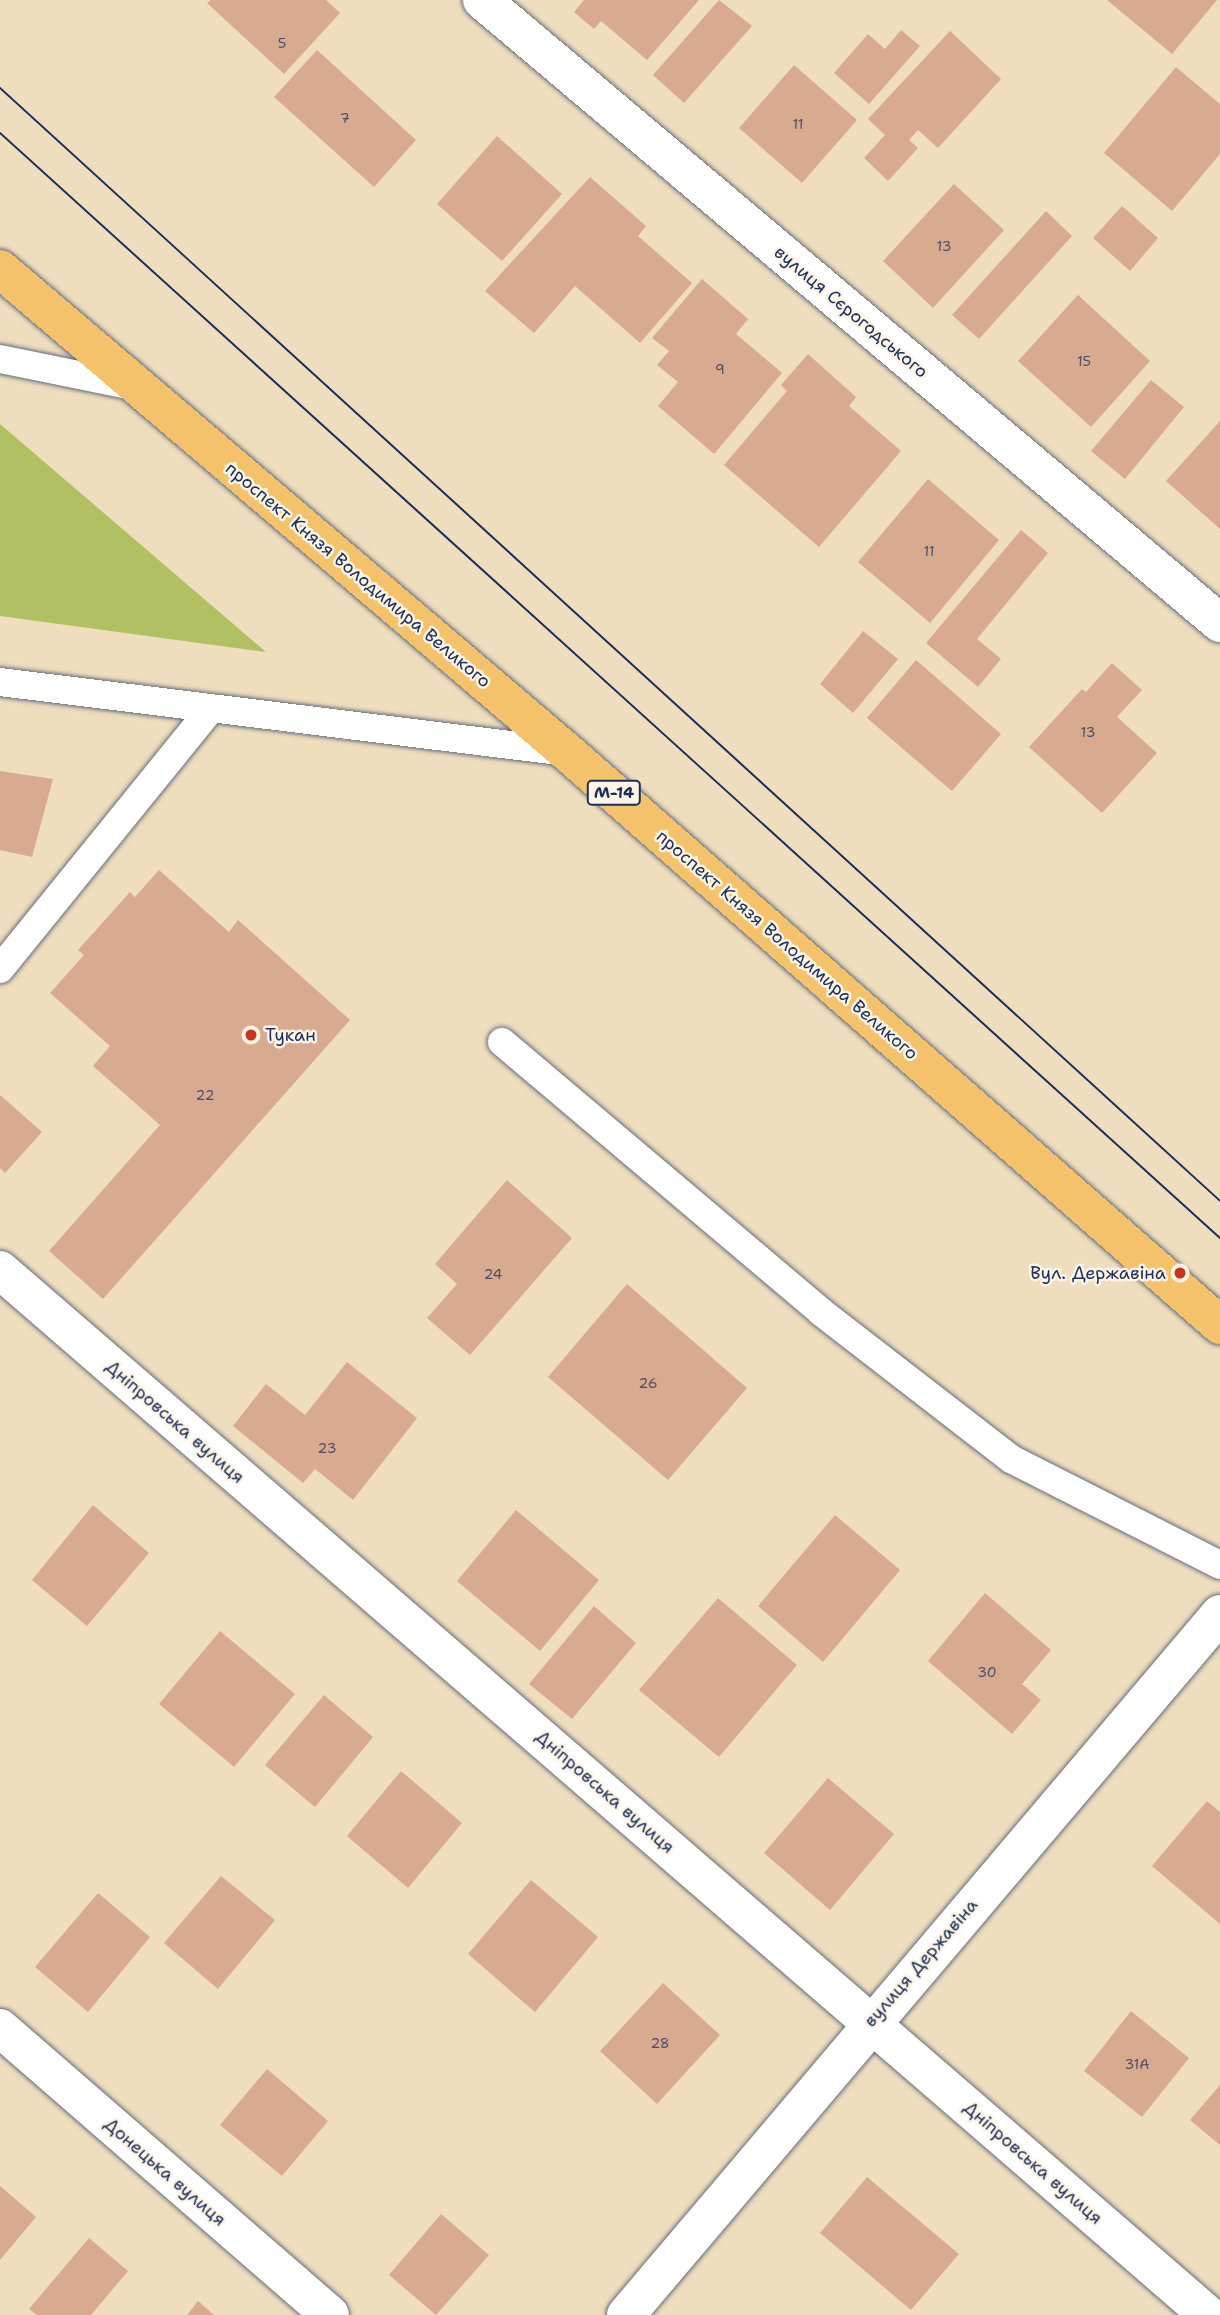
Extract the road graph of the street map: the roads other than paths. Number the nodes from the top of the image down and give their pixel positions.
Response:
1 (482, 0) edge
2 (0, 270) edge
3 (0, 359) edge
4 (133, 386) junction
5 (1220, 623) edge
6 (0, 682) edge
7 (210, 710) junction
8 (567, 752) junction
9 (0, 969) edge
10 (502, 1042) dead end
11 (0, 1270) edge
12 (1220, 1325) edge
13 (1220, 1565) edge
14 (1215, 1631) edge
15 (871, 2022) junction
16 (5, 2043) edge
17 (330, 2315) edge
18 (626, 2315) edge
19 (1208, 2315) edge

1 - 5 street, вулиця Сєрогодського
2 - 4 main road, проспект Князя Володимира Великого / М-14
3 - 4 lane
4 - 8 main road, проспект Князя Володимира Великого / М-14
6 - 7 lane
7 - 8 lane
7 - 9 lane
8 - 12 main road, проспект Князя Володимира Великого / М-14
10 - 13 lane
11 - 15 street, Дніпровська вулиця
14 - 15 street, вулиця Державіна
15 - 18 street, вулиця Державіна
15 - 19 street, Дніпровська вулиця
16 - 17 street, Донецька вулиця

